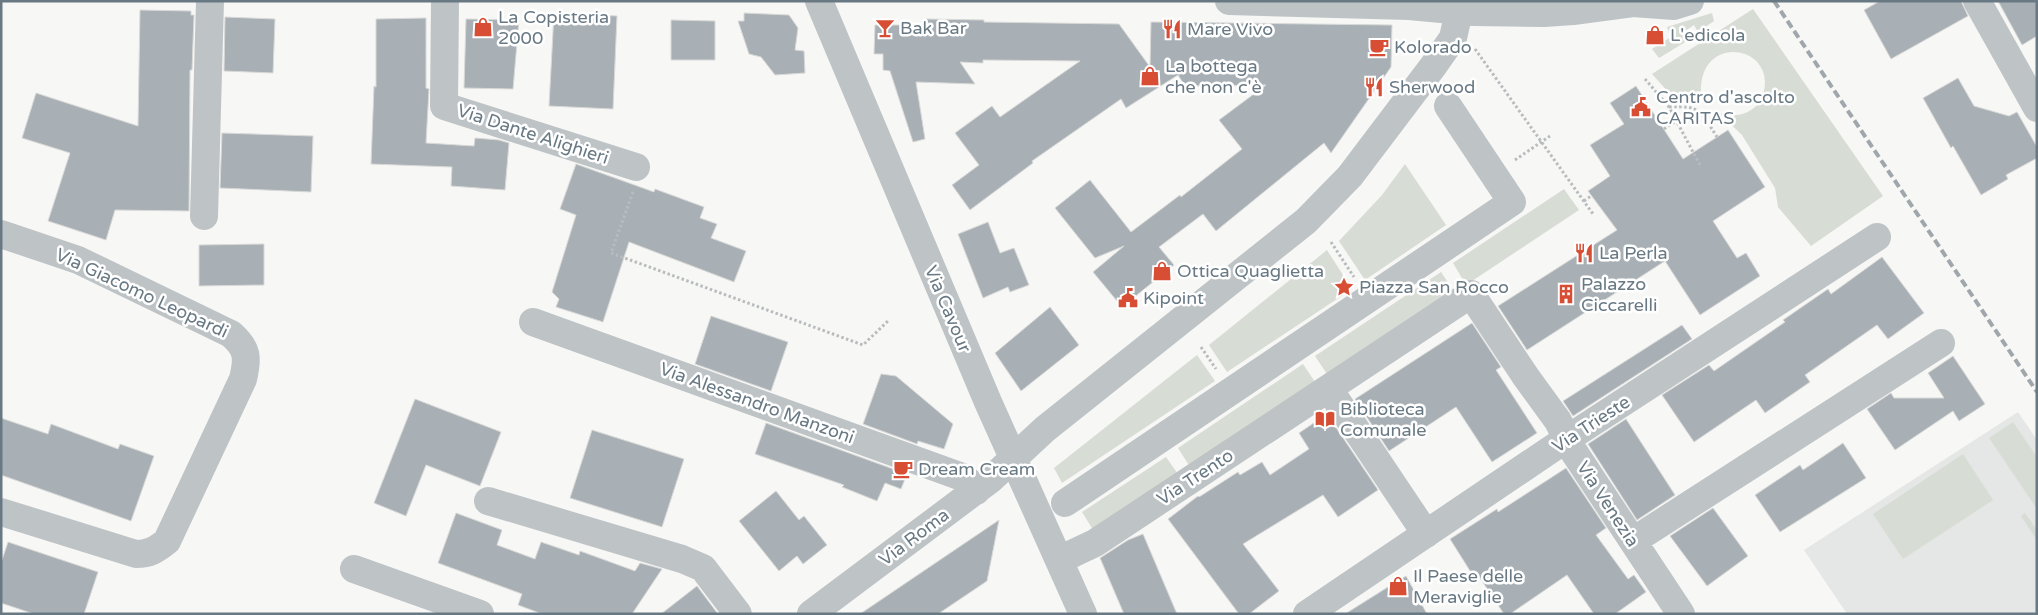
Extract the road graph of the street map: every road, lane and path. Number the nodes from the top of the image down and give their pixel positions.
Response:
1 (210, 1) edge
2 (444, 1) edge
3 (819, 1) edge
4 (1229, 1) edge
5 (1690, 1) edge
6 (1977, 1) edge
7 (1635, 2) edge
8 (1457, 6) edge
9 (1475, 48) dead end
10 (1645, 79) dead end
11 (1448, 106) dead end
12 (1669, 107) junction
13 (2037, 108) edge
14 (1676, 120) junction
15 (1664, 130) dead end
16 (1550, 136) dead end
17 (1717, 136) dead end
18 (1541, 142) junction
19 (1700, 165) dead end
20 (636, 167) joint
21 (1494, 174) junction
22 (1591, 196) dead end
23 (1584, 201) junction
24 (1593, 214) dead end
25 (204, 216) dead end
26 (1, 234) edge
27 (1877, 237) dead end
28 (1331, 242) dead end
29 (1358, 284) dead end
30 (1471, 294) joint
31 (888, 321) dead end
32 (533, 322) dead end
33 (1941, 343) dead end
34 (1201, 347) dead end
35 (1221, 377) dead end
36 (1329, 390) junction
37 (1567, 439) junction
38 (1013, 458) junction
39 (976, 491) junction
40 (488, 501) dead end
41 (1065, 503) dead end
42 (1, 512) edge
43 (1426, 534) junction
44 (1633, 541) junction
45 (1058, 560) junction
46 (354, 569) dead end
47 (480, 614) edge
48 (738, 614) edge
49 (811, 614) edge
50 (1083, 614) edge
51 (1306, 614) edge
52 (1681, 614) edge

1 - 25 street
2 - 20 street, Via Dante Alighieri
3 - 38 street, Via Cavour
4 - 8 street
5 - 7 street
6 - 13 street
7 - 8 street
8 - 38 street, Via Roma
9 - 18 path
10 - 12 path
11 - 21 street
12 - 14 path
12 - 17 path
14 - 15 path
14 - 19 path
16 - 18 path
18 - 21 path
18 - 23 path
20 - 31 path
21 - 41 street
22 - 23 path
23 - 24 path
26 - 42 street, Via Giacomo Leopardi
27 - 37 street, Via Trieste
28 - 29 path
30 - 36 street, Via Trento
30 - 37 street, Via Venezia
32 - 39 street, Via Alessandro Manzoni
33 - 44 street
34 - 35 path
36 - 43 street
36 - 45 street, Via Trento
37 - 43 street, Via Trieste
37 - 44 street, Via Venezia
38 - 39 street, Via Roma
38 - 45 street, Via Cavour
39 - 49 street, Via Roma
40 - 48 street
43 - 51 street, Via Trieste
44 - 52 street, Via Venezia
45 - 50 street, Via Cavour
46 - 47 street

